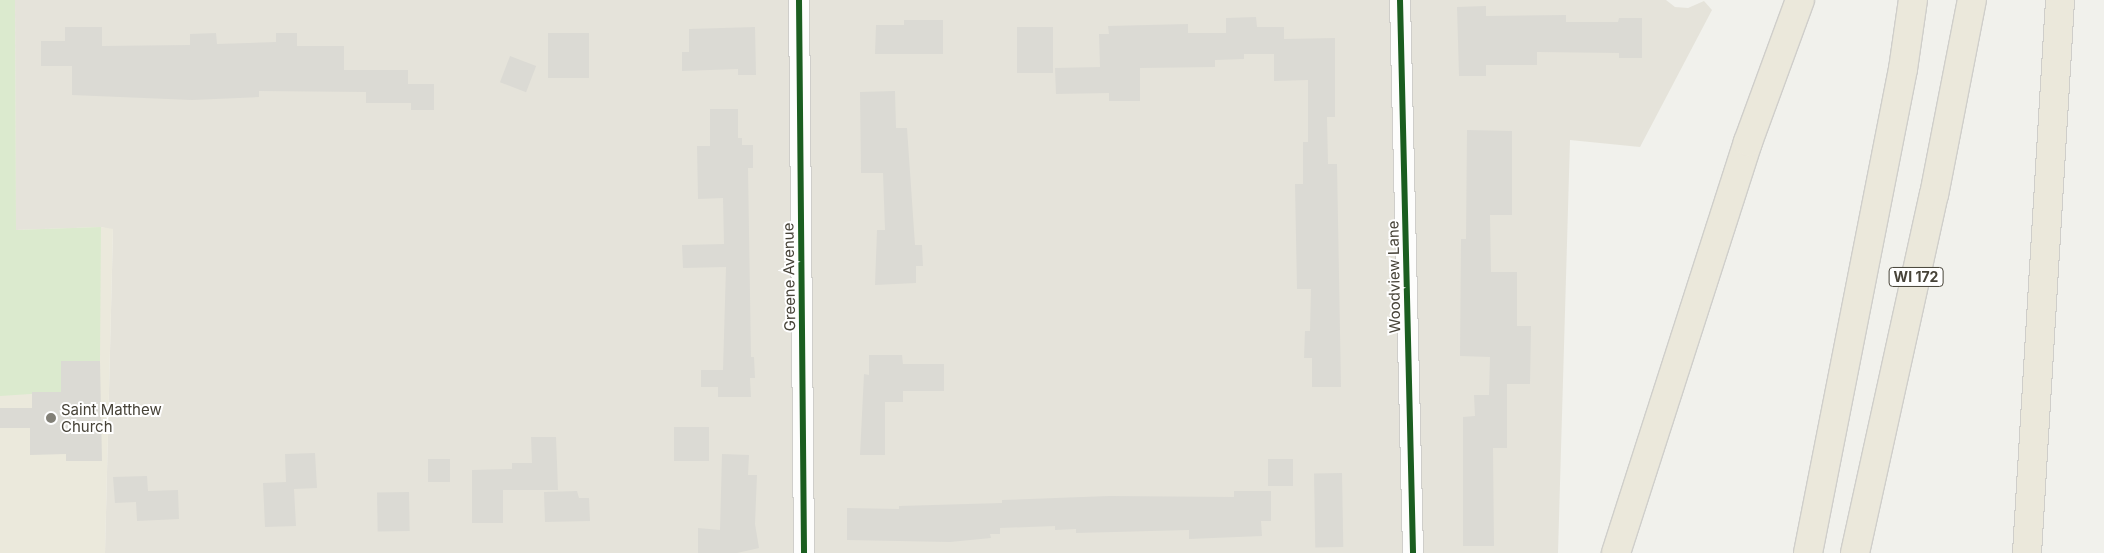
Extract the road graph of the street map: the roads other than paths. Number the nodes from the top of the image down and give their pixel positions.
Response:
1 (799, 0) edge
2 (1400, 0) edge
3 (1800, 0) edge
4 (1913, 0) edge
5 (1972, 0) edge
6 (2060, 0) edge
7 (804, 553) edge
8 (1413, 553) edge
9 (1616, 553) edge
10 (1808, 553) edge
11 (1855, 553) edge
12 (2027, 553) edge

1 - 7 street, Greene Avenue
2 - 8 street, Woodview Lane
3 - 9 highway
4 - 10 highway
5 - 11 highway, WI 172
6 - 12 highway

